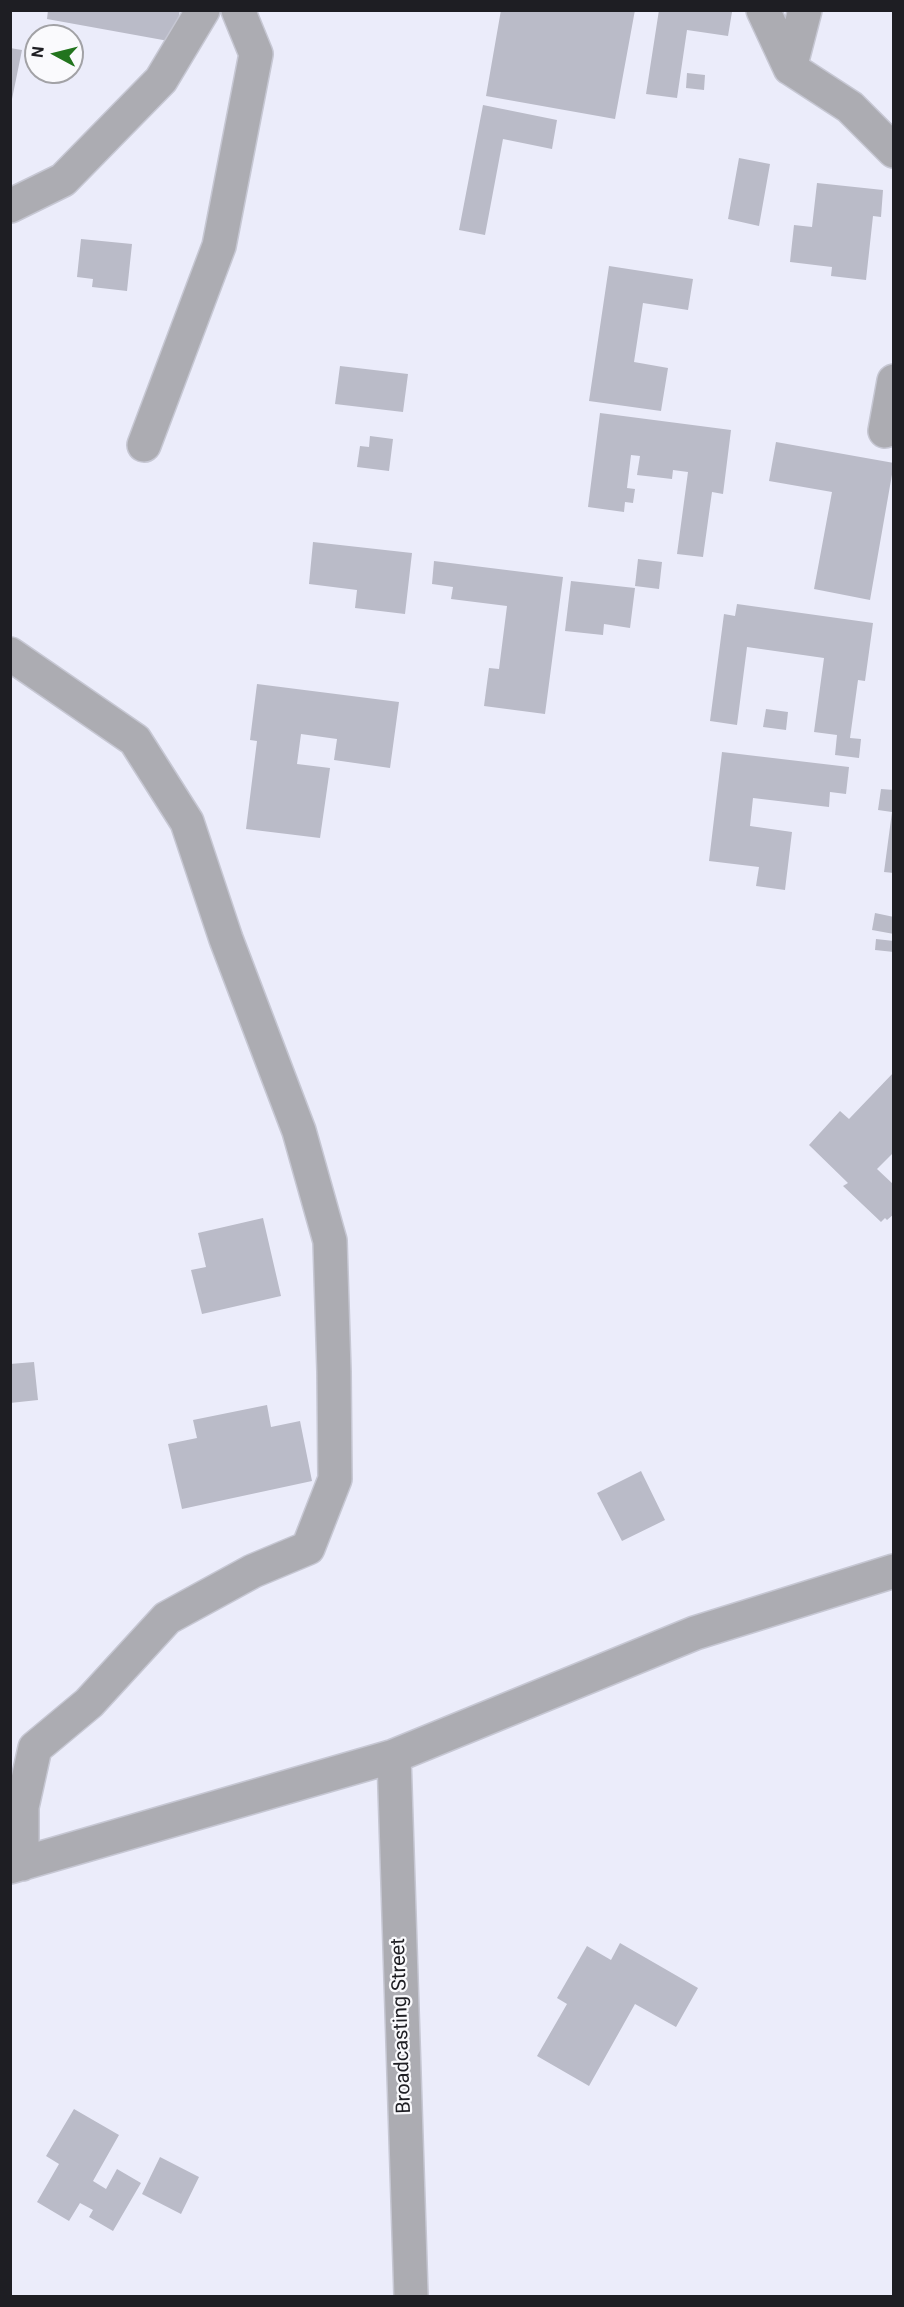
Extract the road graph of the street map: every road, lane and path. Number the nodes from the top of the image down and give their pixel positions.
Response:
1 (203, 10) edge
2 (238, 10) edge
3 (763, 10) edge
4 (806, 10) edge
5 (790, 68) junction
6 (894, 151) edge
7 (10, 206) edge
8 (894, 381) edge
9 (885, 431) dead end
10 (144, 445) dead end
11 (10, 654) edge
12 (894, 1571) edge
13 (394, 1756) junction
14 (16, 1865) edge
15 (411, 2296) edge

1 - 7 street
2 - 10 street
3 - 5 street
4 - 5 street
5 - 6 street
8 - 9 street
11 - 14 street
12 - 13 street
13 - 14 street
13 - 15 street, Broadcasting Street

